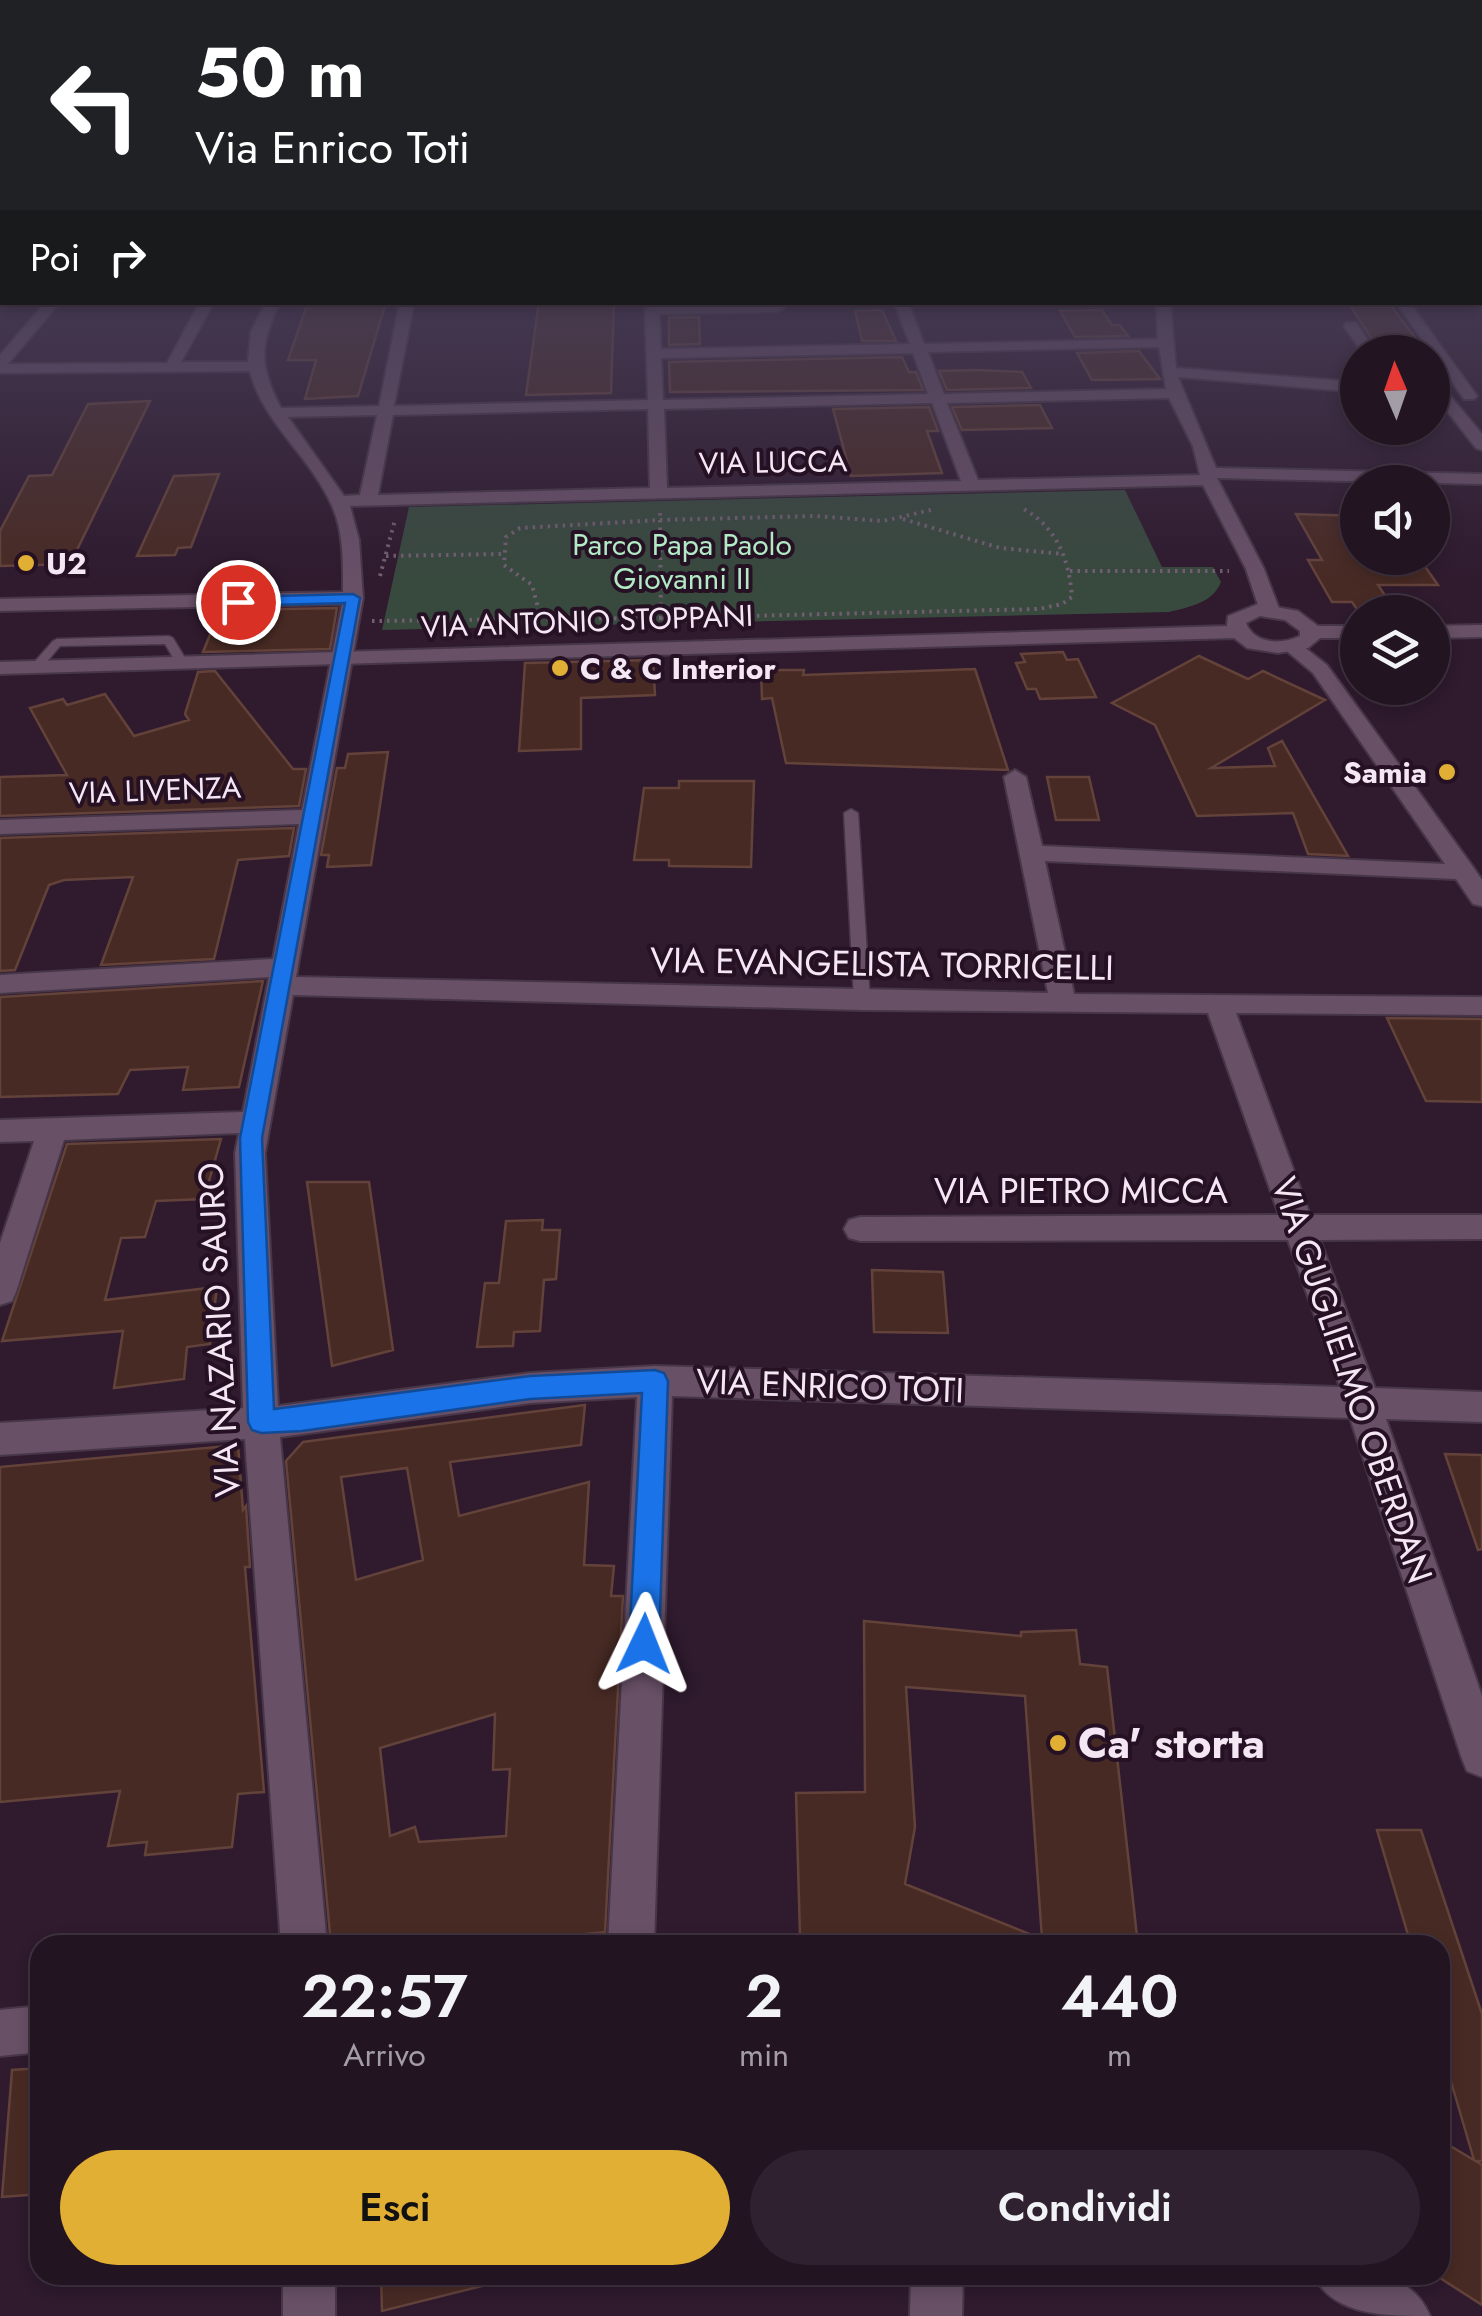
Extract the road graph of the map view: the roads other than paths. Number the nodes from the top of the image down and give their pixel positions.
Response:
1 (175, 363) edge
2 (395, 363) edge
3 (654, 363) edge
4 (924, 363) edge
5 (1168, 363) edge
6 (1450, 363) edge
7 (257, 366) joint
8 (0, 367) edge
9 (172, 368) junction
10 (1170, 372) junction
11 (1340, 386) edge
12 (1175, 393) junction
13 (1450, 395) edge
14 (938, 397) junction
15 (1476, 397) edge
16 (654, 403) junction
17 (1450, 409) edge
18 (387, 410) junction
19 (274, 412) junction
20 (1482, 445) edge
21 (1209, 477) junction
22 (1482, 479) edge
23 (972, 484) junction
24 (659, 492) junction
25 (368, 500) junction
26 (338, 501) junction
27 (353, 598) junction
28 (0, 604) edge
29 (1270, 610) junction
30 (1482, 631) edge
31 (1237, 632) junction
32 (1311, 632) junction
33 (1340, 632) edge
34 (1450, 632) edge
35 (1292, 647) junction
36 (342, 658) junction
37 (0, 668) edge
38 (1015, 778) dead end
39 (851, 813) dead end
40 (311, 817) junction
41 (0, 828) edge
42 (1031, 853) junction
43 (1464, 872) junction
44 (1482, 898) edge
45 (282, 976) junction
46 (0, 984) edge
47 (862, 1001) junction
48 (1063, 1004) junction
49 (1219, 1005) junction
50 (1482, 1006) edge
51 (254, 1122) junction
52 (54, 1129) junction
53 (0, 1131) edge
54 (1482, 1227) edge
55 (1300, 1228) junction
56 (860, 1229) dead end
57 (0, 1292) edge
58 (655, 1381) junction
59 (1363, 1404) junction
60 (1482, 1407) edge
61 (261, 1422) junction
62 (0, 1439) edge
63 (1482, 1756) edge
64 (303, 1935) edge
65 (631, 1935) edge
66 (30, 2030) edge
67 (0, 2033) edge
68 (309, 2285) edge
69 (937, 2285) edge
70 (1355, 2285) edge
71 (309, 2316) edge
72 (936, 2316) edge
73 (1404, 2316) edge

1 - 9 street
2 - 18 street
3 - 16 street
4 - 14 street
5 - 10 street
6 - 15 street
7 - 9 street
7 - 19 street
8 - 9 street
10 - 11 street
10 - 12 street
12 - 14 street
12 - 21 street
13 - 15 street
14 - 16 street
14 - 23 street
16 - 18 street
16 - 24 street
17 - 20 street
18 - 19 street
18 - 25 street
19 - 26 street
21 - 22 street, VIA LUCCA
21 - 23 street, VIA LUCCA
21 - 29 street
23 - 24 street, VIA LUCCA
24 - 25 street, VIA LUCCA
25 - 26 street, VIA LUCCA
26 - 27 street, VIA NAZARIO SAURO
27 - 28 street
27 - 36 street, VIA NAZARIO SAURO
29 - 31 street
29 - 32 street
30 - 34 street
31 - 35 street
31 - 36 street, VIA ANTONIO STOPPANI
32 - 33 street
32 - 35 street
35 - 43 street
36 - 37 street, VIA ANTONIO STOPPANI
36 - 40 street, VIA NAZARIO SAURO
38 - 42 street
39 - 47 lane
40 - 41 street, VIA LIVENZA
40 - 45 street, VIA NAZARIO SAURO
42 - 43 street
42 - 48 street
43 - 44 street
45 - 46 street, VIA EVANGELISTA TORRICELLI
45 - 47 street, VIA EVANGELISTA TORRICELLI
45 - 51 street, VIA NAZARIO SAURO
47 - 48 street, VIA EVANGELISTA TORRICELLI
48 - 49 street, VIA EVANGELISTA TORRICELLI
49 - 50 street, VIA EVANGELISTA TORRICELLI
49 - 55 street, VIA GUGLIELMO OBERDAN
51 - 52 street
51 - 61 street, VIA NAZARIO SAURO
52 - 53 street
52 - 57 street
54 - 55 street, VIA PIETRO MICCA
55 - 56 street, VIA PIETRO MICCA
55 - 59 street, VIA GUGLIELMO OBERDAN
58 - 59 street, VIA ENRICO TOTI
58 - 61 street, VIA ENRICO TOTI
58 - 65 street
59 - 60 street, VIA ENRICO TOTI
59 - 63 street, VIA GUGLIELMO OBERDAN
61 - 62 street, VIA ENRICO TOTI
61 - 64 street, VIA NAZARIO SAURO
66 - 67 street
68 - 71 street
69 - 72 street
70 - 73 street

